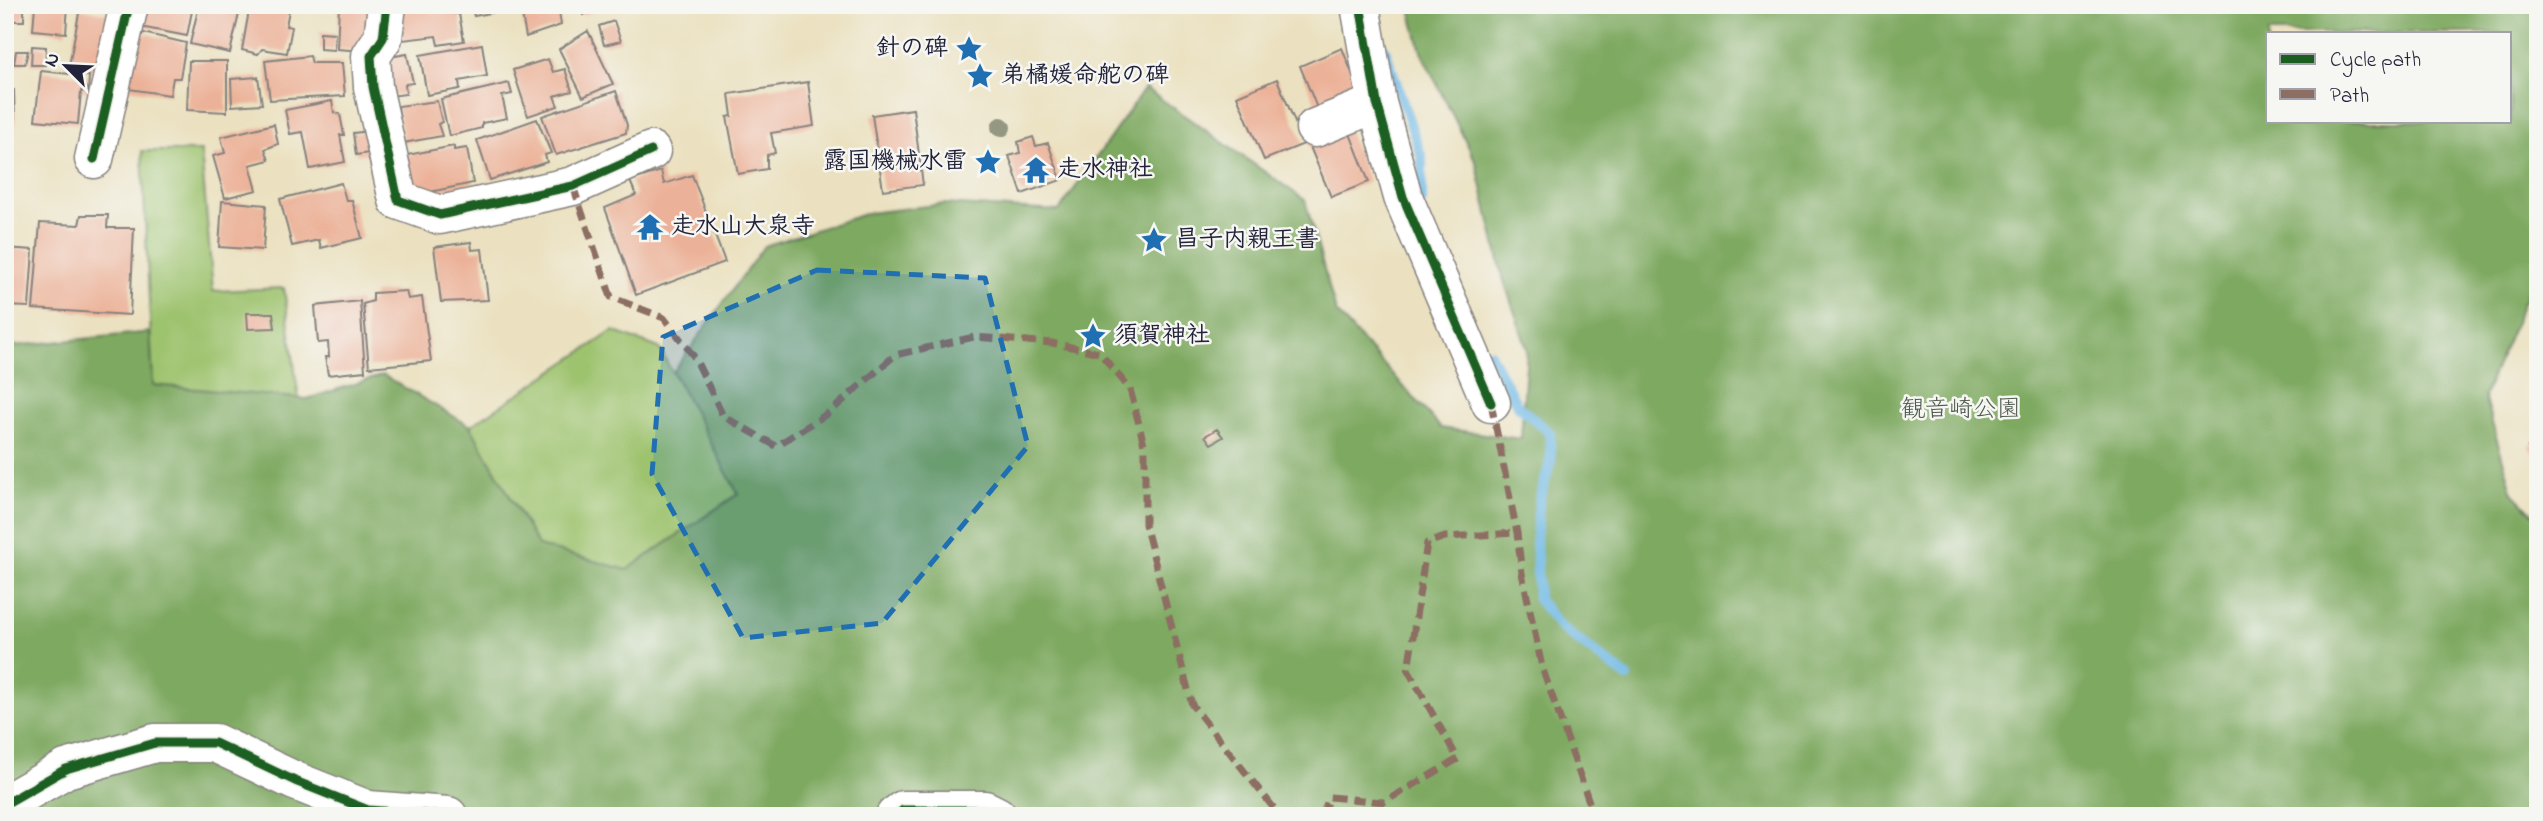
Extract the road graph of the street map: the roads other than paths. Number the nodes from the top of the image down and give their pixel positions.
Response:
1 (129, 5) edge
2 (387, 5) edge
3 (1360, 5) edge
4 (1377, 103) junction
5 (1315, 128) dead end
6 (651, 151) dead end
7 (93, 159) dead end
8 (1491, 403) dead end
9 (5, 804) edge
10 (448, 816) edge
11 (895, 816) edge
12 (997, 816) edge

1 - 7 street
2 - 6 street
3 - 4 street
4 - 5 street
4 - 8 street
9 - 10 street
11 - 12 street

